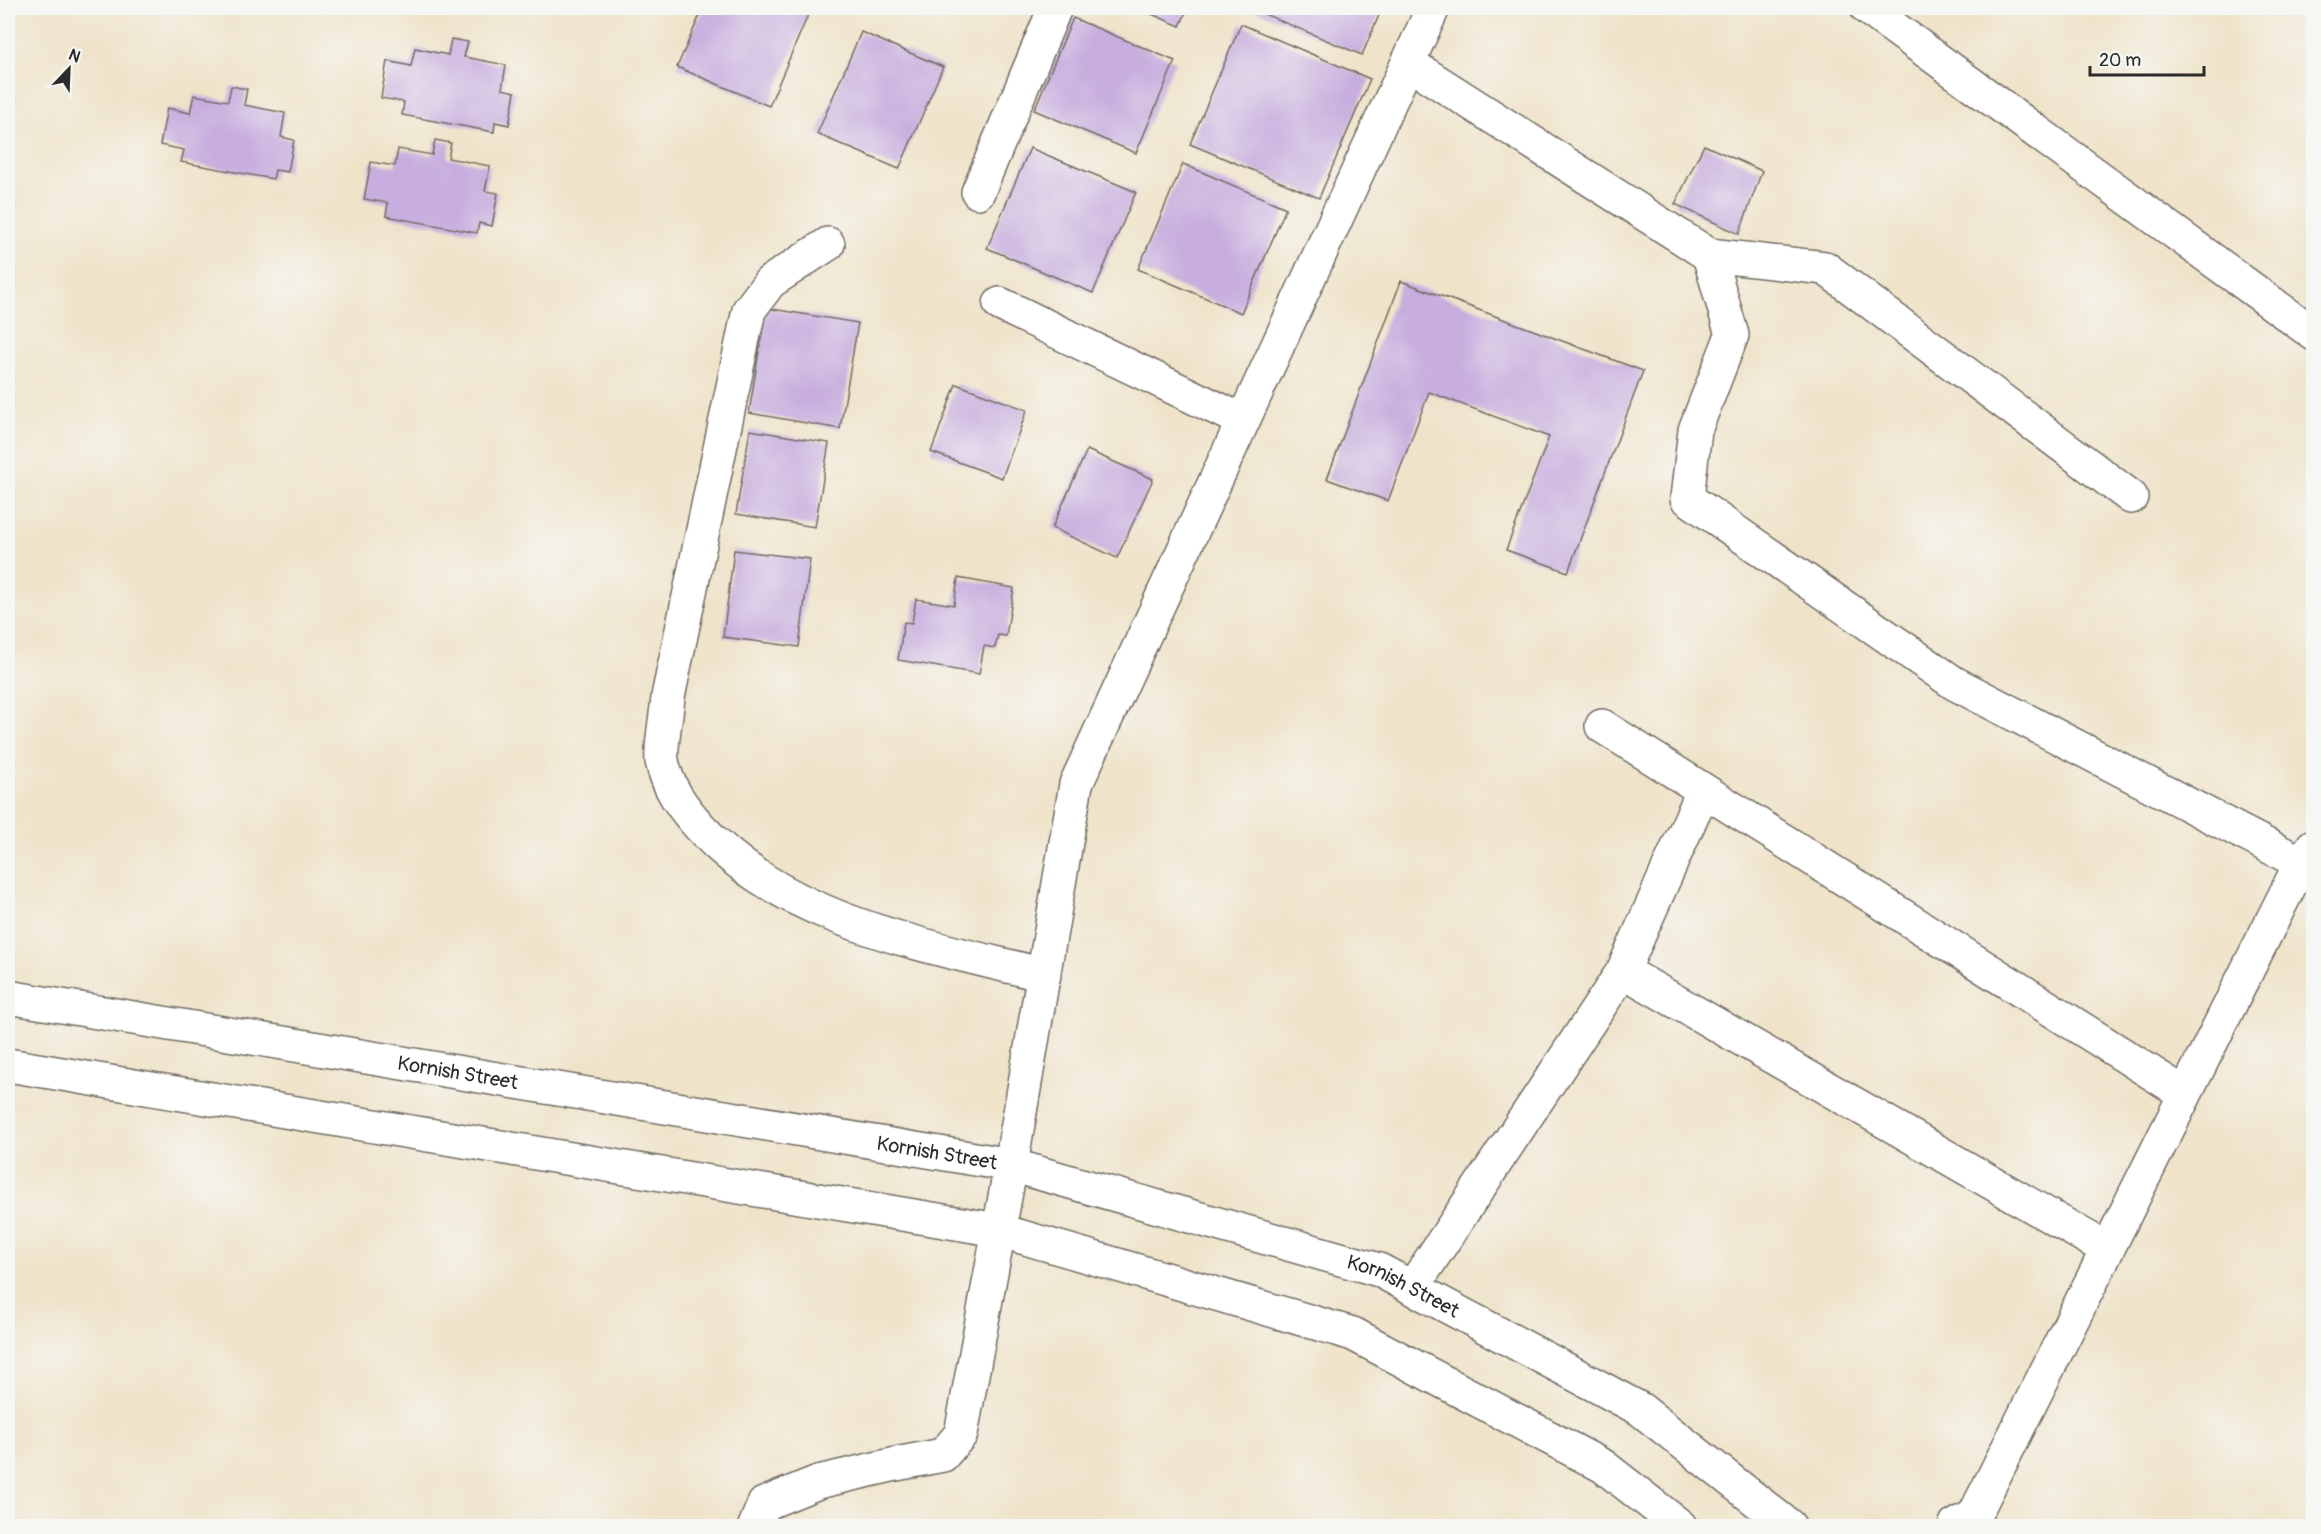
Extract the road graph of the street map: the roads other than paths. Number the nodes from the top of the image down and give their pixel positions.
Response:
1 (1055, 8) edge
2 (1433, 8) edge
3 (1867, 8) edge
4 (1408, 63) junction
5 (978, 192) dead end
6 (828, 244) dead end
7 (1709, 255) junction
8 (1000, 304) dead end
9 (2313, 334) edge
10 (1243, 421) junction
11 (2131, 497) dead end
12 (1602, 726) dead end
13 (1703, 791) junction
14 (2307, 854) edge
15 (1623, 971) junction
16 (1044, 975) junction
17 (8, 997) edge
18 (8, 1065) edge
19 (2185, 1094) junction
20 (1011, 1165) junction
21 (998, 1230) junction
22 (2107, 1249) junction
23 (1412, 1288) junction
24 (755, 1527) edge
25 (1680, 1527) edge
26 (1789, 1527) edge
27 (1955, 1527) edge

1 - 5 street
2 - 4 street
3 - 9 street
4 - 7 street
4 - 10 street
6 - 16 street
7 - 11 street
7 - 14 street
8 - 10 street
10 - 16 street
12 - 13 street
13 - 15 street
13 - 19 street
14 - 19 street
15 - 22 street
15 - 23 street
16 - 20 street
17 - 20 street, Kornish Street
18 - 21 street
19 - 22 street
20 - 21 street
20 - 23 street, Kornish Street
21 - 24 street
21 - 25 street
22 - 27 street
23 - 26 street, Kornish Street

